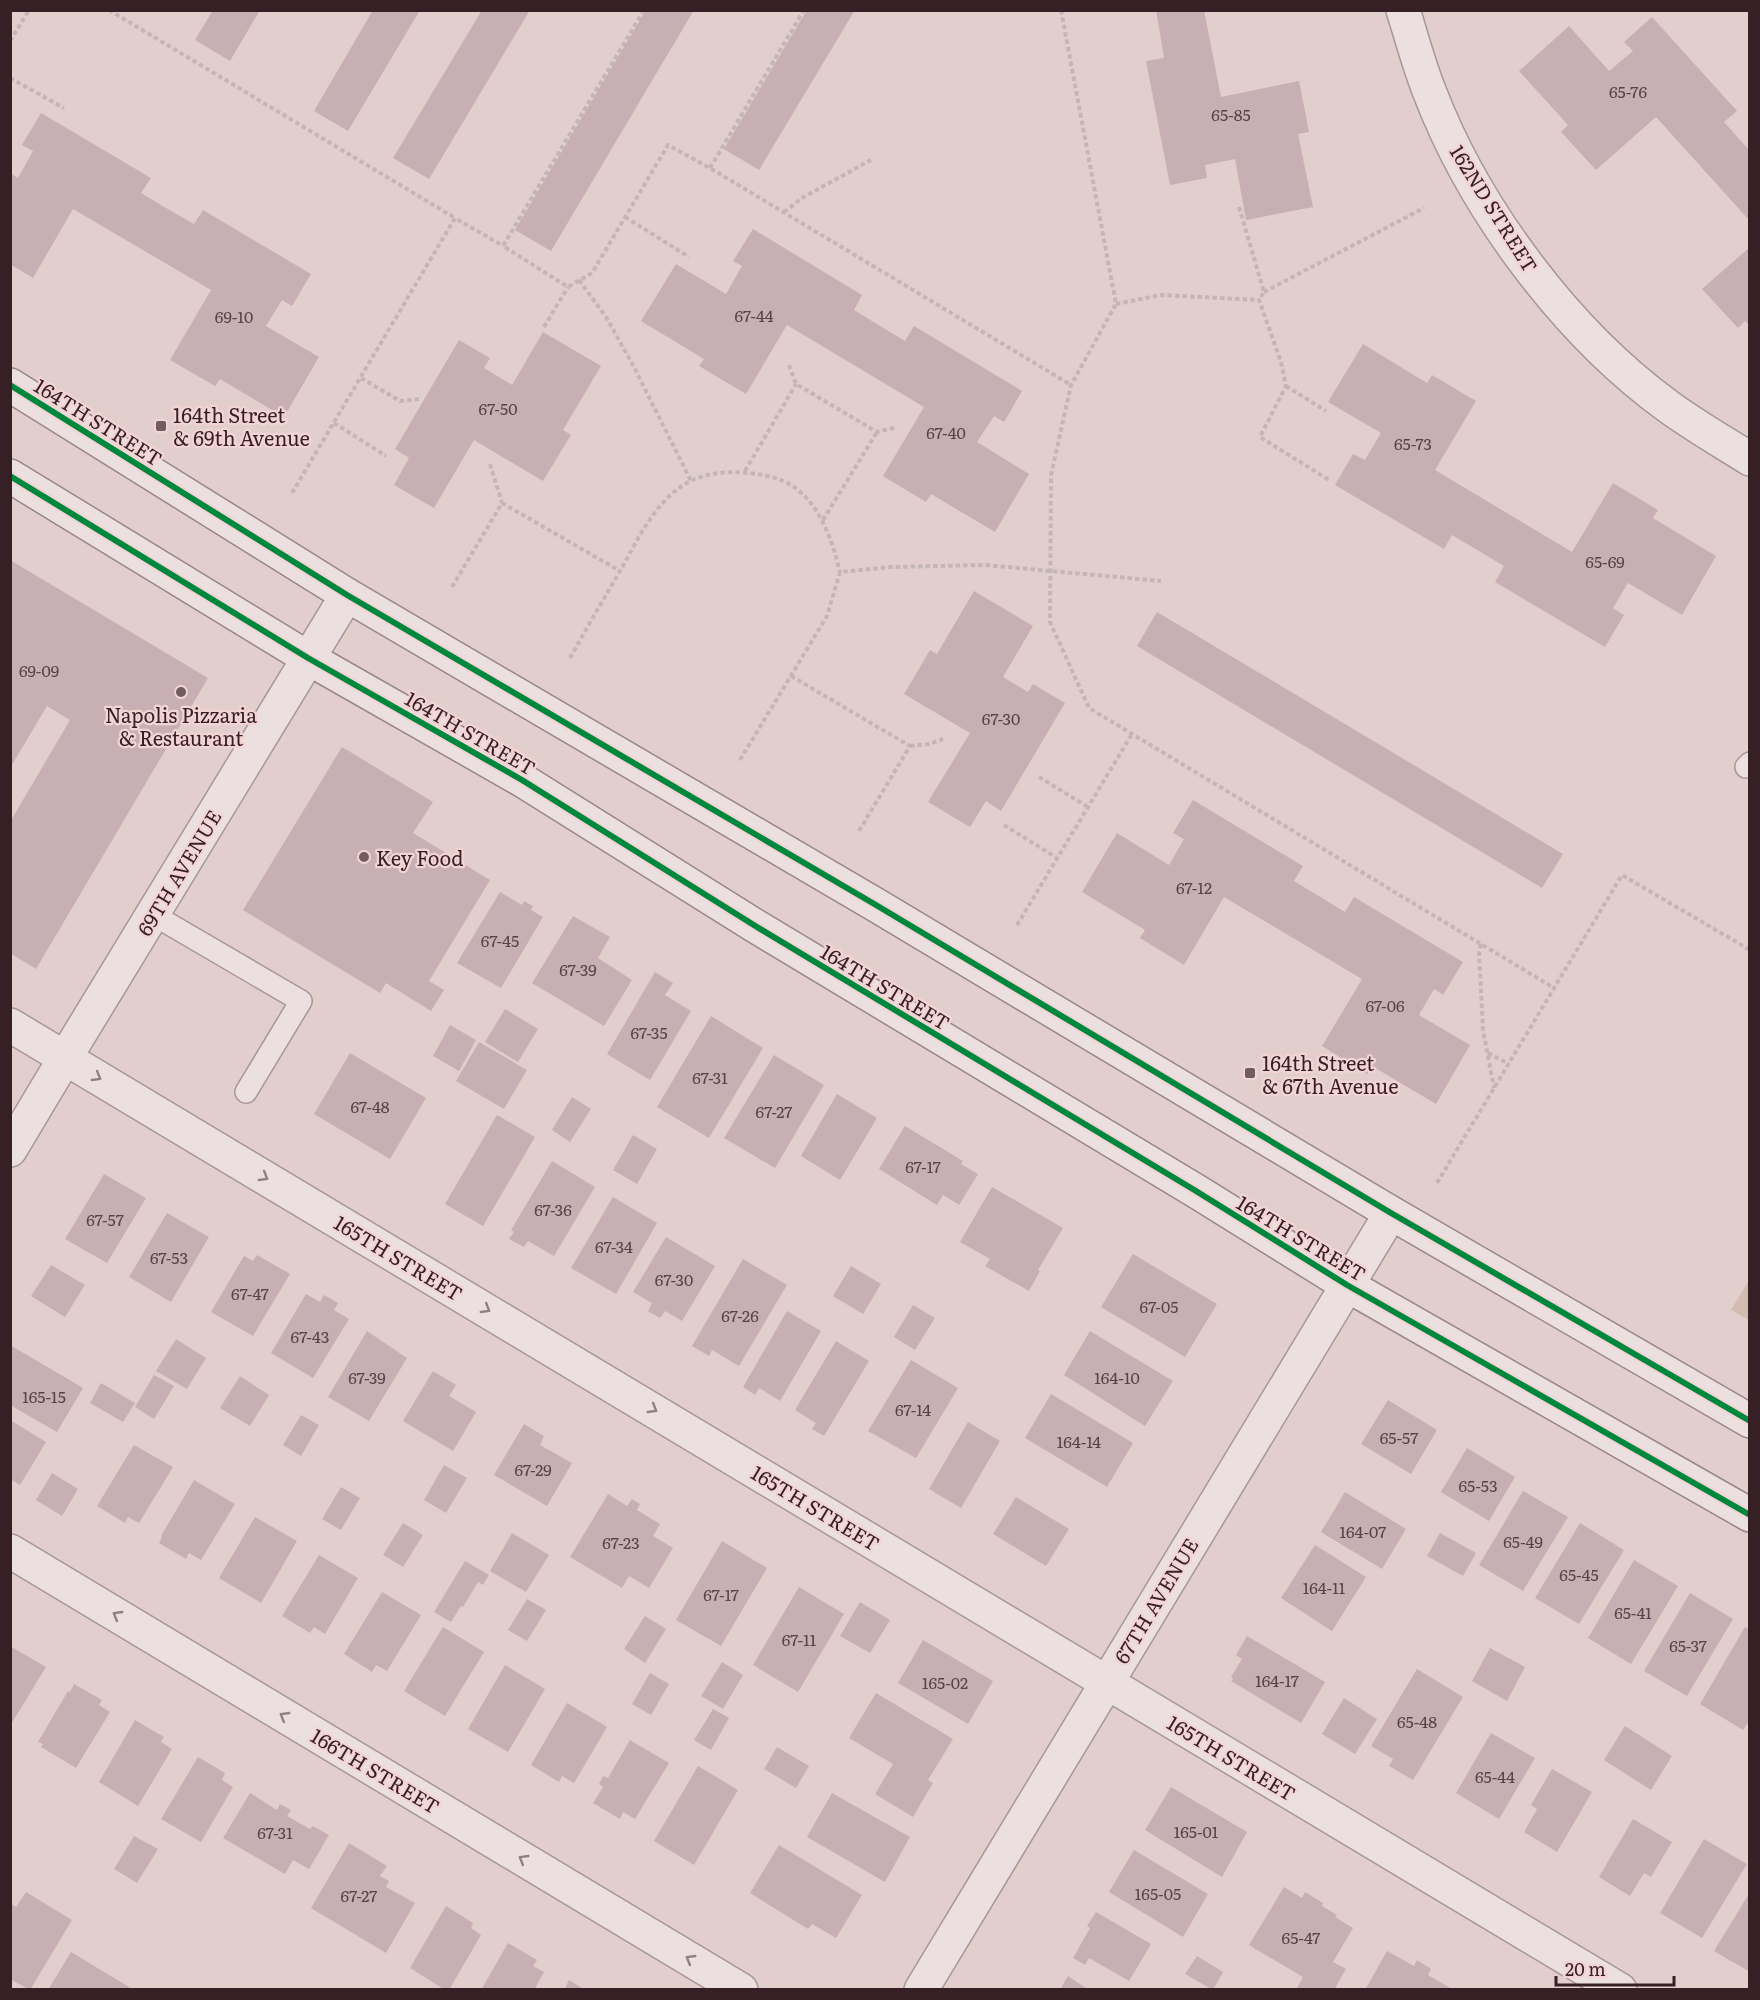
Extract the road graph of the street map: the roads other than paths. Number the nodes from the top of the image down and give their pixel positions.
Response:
1 (1403, 10) edge
2 (10, 385) edge
3 (1749, 459) edge
4 (10, 476) edge
5 (347, 595) junction
6 (308, 658) junction
7 (152, 914) junction
8 (10, 1025) edge
9 (64, 1058) junction
10 (246, 1092) dead end
11 (10, 1150) edge
12 (1391, 1213) junction
13 (1347, 1285) junction
14 (1749, 1421) edge
15 (1749, 1515) edge
16 (10, 1551) edge
17 (1106, 1681) junction
18 (741, 1989) edge
19 (921, 1989) edge
20 (1620, 1989) edge

1 - 3 street, 162ND STREET
2 - 5 street, 164TH STREET
4 - 6 street, 164TH STREET
5 - 6 street, 69TH AVENUE
5 - 12 street, 164TH STREET
6 - 7 street, 69TH AVENUE
6 - 13 street, 164TH STREET
7 - 9 street, 69TH AVENUE
7 - 10 lane
8 - 9 street, 165TH STREET
9 - 11 street, 69TH AVENUE
9 -> 17 street, 165TH STREET
12 - 13 street, 67TH AVENUE
12 - 14 street, 164TH STREET
13 - 15 street, 164TH STREET
13 - 17 street, 67TH AVENUE
18 -> 16 street, 166TH STREET
17 - 19 street, 67TH AVENUE
17 - 20 street, 165TH STREET

